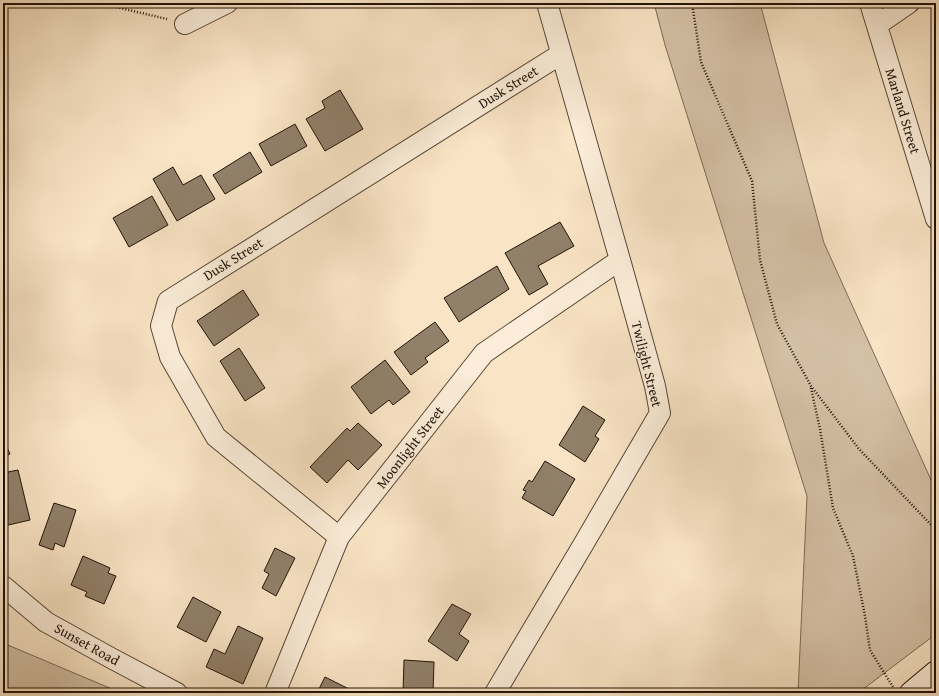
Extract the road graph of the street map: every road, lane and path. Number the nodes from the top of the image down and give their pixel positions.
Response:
1 (100, 3) edge
2 (227, 3) edge
3 (546, 3) edge
4 (692, 3) edge
5 (870, 3) edge
6 (909, 3) edge
7 (185, 24) joint
8 (877, 25) junction
9 (561, 54) junction
10 (936, 219) edge
11 (620, 260) junction
12 (811, 386) junction
13 (936, 530) edge
14 (339, 537) junction
15 (3, 586) edge
16 (936, 672) edge
17 (903, 691) edge
18 (177, 693) edge
19 (275, 693) edge
20 (495, 693) edge

1 - 7 path
2 - 7 street
3 - 9 street, Twilight Street
4 - 12 path
5 - 8 street, Marland Street
6 - 8 street
8 - 10 street, Marland Street
9 - 11 street, Twilight Street
9 - 14 street, Dusk Street
11 - 14 street, Moonlight Street
11 - 20 street, Twilight Street
12 - 13 path
12 - 17 path
14 - 19 street, Moonlight Street
15 - 18 street, Sunset Road
16 - 17 street

